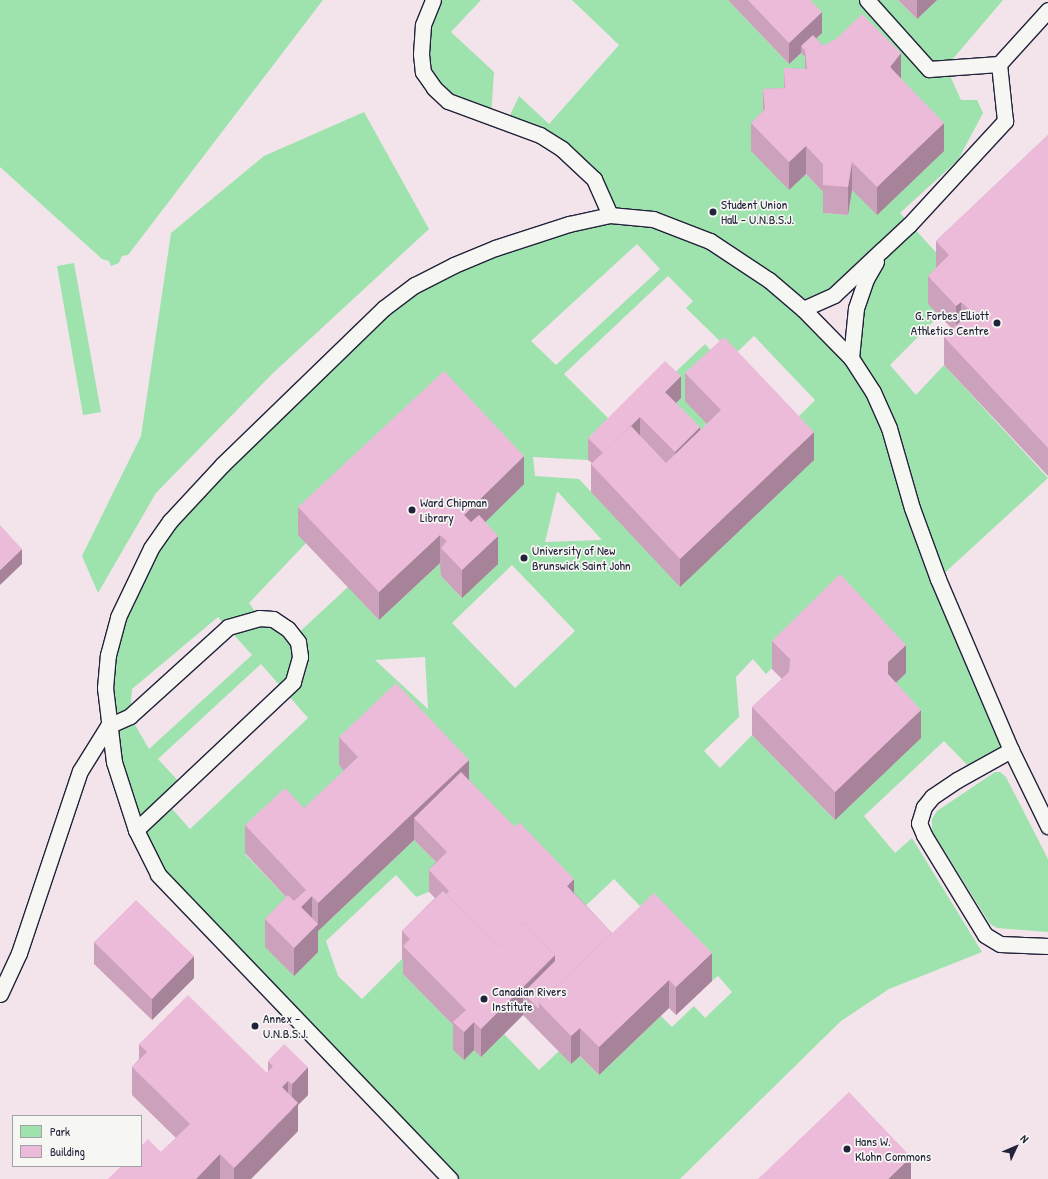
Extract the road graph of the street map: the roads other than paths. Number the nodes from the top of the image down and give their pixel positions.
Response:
1 (433, 0) edge
2 (868, 0) edge
3 (1048, 10) edge
4 (1000, 64) junction
5 (610, 215) junction
6 (882, 250) junction
7 (803, 309) junction
8 (851, 358) junction
9 (108, 726) junction
10 (1011, 750) junction
11 (1048, 826) edge
12 (136, 830) junction
13 (1048, 946) edge
14 (0, 994) edge
15 (450, 1179) edge

1 - 5 lane
2 - 4 lane
3 - 4 lane
4 - 6 lane
5 - 7 lane
5 - 9 lane
6 - 7 lane
6 - 8 lane
7 - 8 lane
8 - 10 lane
9 - 12 lane
9 - 12 lane
9 - 14 lane
10 - 11 lane
10 - 13 lane
12 - 15 lane

